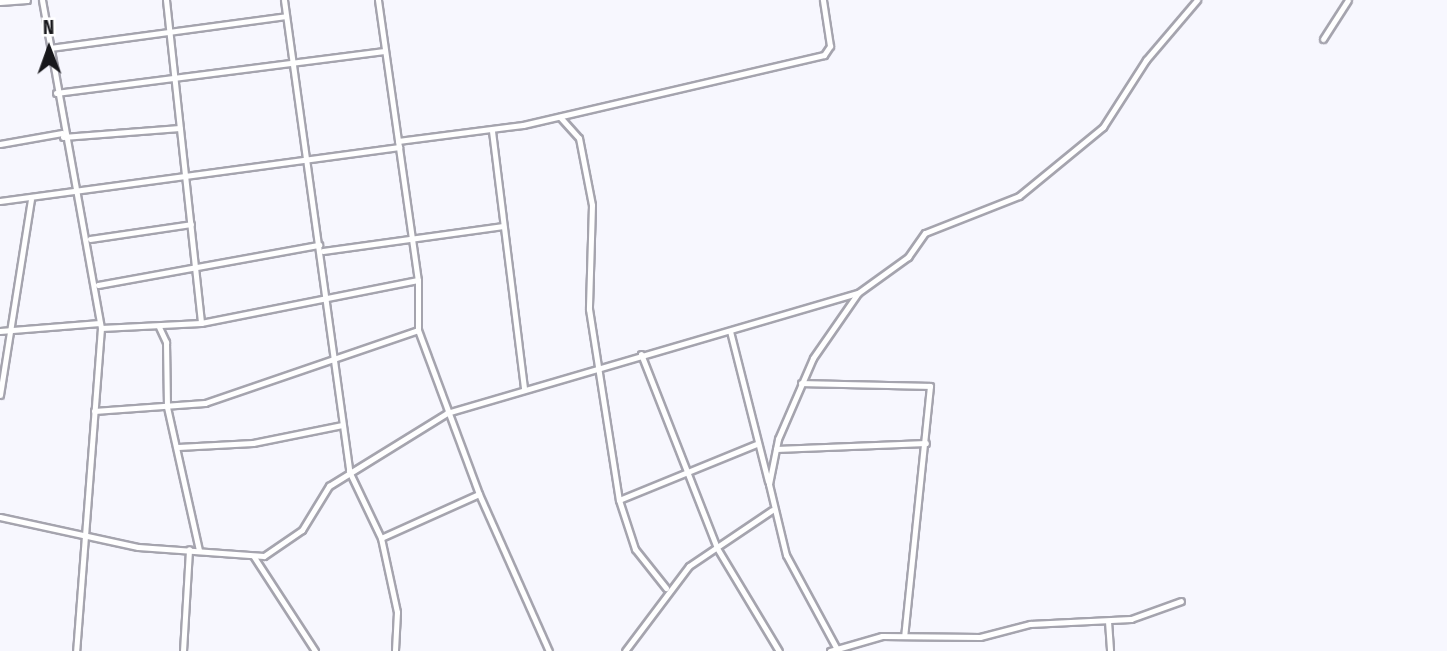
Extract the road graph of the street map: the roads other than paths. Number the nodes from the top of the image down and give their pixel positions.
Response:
1 (27, 0) edge
2 (42, 0) edge
3 (166, 0) edge
4 (284, 0) edge
5 (378, 0) edge
6 (823, 0) edge
7 (1197, 0) edge
8 (1349, 0) edge
9 (0, 2) edge
10 (286, 16) junction
11 (171, 30) junction
12 (1323, 39) dead end
13 (51, 48) junction
14 (382, 51) junction
15 (292, 62) junction
16 (177, 80) junction
17 (55, 93) junction
18 (561, 117) junction
19 (180, 128) junction
20 (492, 131) junction
21 (63, 135) junction
22 (0, 144) edge
23 (398, 144) junction
24 (305, 161) junction
25 (188, 176) junction
26 (78, 193) junction
27 (31, 199) junction
28 (0, 201) edge
29 (191, 224) junction
30 (503, 226) junction
31 (410, 236) junction
32 (90, 239) junction
33 (319, 245) junction
34 (323, 251) junction
35 (196, 266) junction
36 (418, 280) junction
37 (98, 285) junction
38 (858, 293) junction
39 (325, 297) junction
40 (201, 323) junction
41 (101, 326) junction
42 (159, 327) junction
43 (418, 330) junction
44 (0, 331) edge
45 (730, 331) junction
46 (8, 332) junction
47 (641, 354) junction
48 (331, 359) junction
49 (602, 366) junction
50 (801, 383) junction
51 (524, 389) junction
52 (0, 395) edge
53 (167, 407) junction
54 (94, 411) junction
55 (447, 413) junction
56 (342, 425) junction
57 (926, 443) junction
58 (756, 444) junction
59 (178, 447) junction
60 (776, 449) junction
61 (349, 471) junction
62 (688, 476) junction
63 (769, 484) junction
64 (479, 494) junction
65 (619, 500) junction
66 (772, 510) junction
67 (0, 517) edge
68 (83, 532) junction
69 (381, 538) junction
70 (717, 548) junction
71 (189, 549) junction
72 (199, 550) junction
73 (254, 557) junction
74 (666, 588) junction
75 (1181, 601) dead end
76 (1108, 621) junction
77 (905, 636) junction
78 (834, 650) edge
79 (76, 651) edge
80 (183, 651) edge
81 (315, 651) edge
82 (395, 651) edge
83 (549, 651) edge
84 (625, 651) edge
85 (779, 651) edge
86 (1110, 651) edge

1 - 9 street
2 - 13 street
3 - 11 street
4 - 10 street
5 - 14 street
6 - 18 street
7 - 38 street
8 - 12 street
10 - 11 street
10 - 15 street
11 - 13 street
11 - 16 street
13 - 17 street
14 - 15 street
14 - 23 street
15 - 16 street
15 - 24 street
16 - 17 street
16 - 19 street
17 - 21 street
18 - 20 street
18 - 49 street
19 - 21 street
19 - 25 street
20 - 23 street
20 - 30 street
21 - 22 street
21 - 26 street
23 - 24 street
23 - 31 street
24 - 25 street
24 - 33 street
25 - 26 street
25 - 29 street
26 - 27 street
26 - 32 street
27 - 28 street
27 - 46 street
29 - 32 street
29 - 35 street
30 - 31 street
30 - 51 street
31 - 34 street
31 - 36 street
32 - 37 street
33 - 34 street
33 - 35 street
34 - 39 street
35 - 37 street
35 - 40 street
36 - 39 street
36 - 43 street
37 - 41 street
38 - 45 street
38 - 50 street
39 - 40 street
39 - 48 street
40 - 42 street
41 - 42 street
41 - 46 street
41 - 54 street
42 - 53 street
43 - 48 street
43 - 55 street
44 - 46 street
45 - 47 street
45 - 58 street
46 - 52 street
47 - 49 street
47 - 62 street
48 - 53 street
48 - 56 street
49 - 51 street
49 - 65 street
50 - 57 street
50 - 60 street
51 - 55 street
53 - 54 street
53 - 59 street
54 - 68 street
55 - 61 street
55 - 64 street
56 - 59 street
56 - 61 street
57 - 60 street
57 - 77 street
58 - 62 street
58 - 63 street
59 - 72 street
60 - 63 street
61 - 69 street
61 - 73 street
62 - 65 street
62 - 70 street
63 - 66 street
64 - 69 street
64 - 83 street
65 - 74 street
66 - 70 street
66 - 78 street
67 - 68 street
68 - 71 street
68 - 79 street
69 - 82 street
70 - 74 street
70 - 85 street
71 - 72 street
71 - 80 street
72 - 73 street
73 - 81 street
74 - 84 street
75 - 76 street
76 - 77 street
76 - 86 street
77 - 78 street

